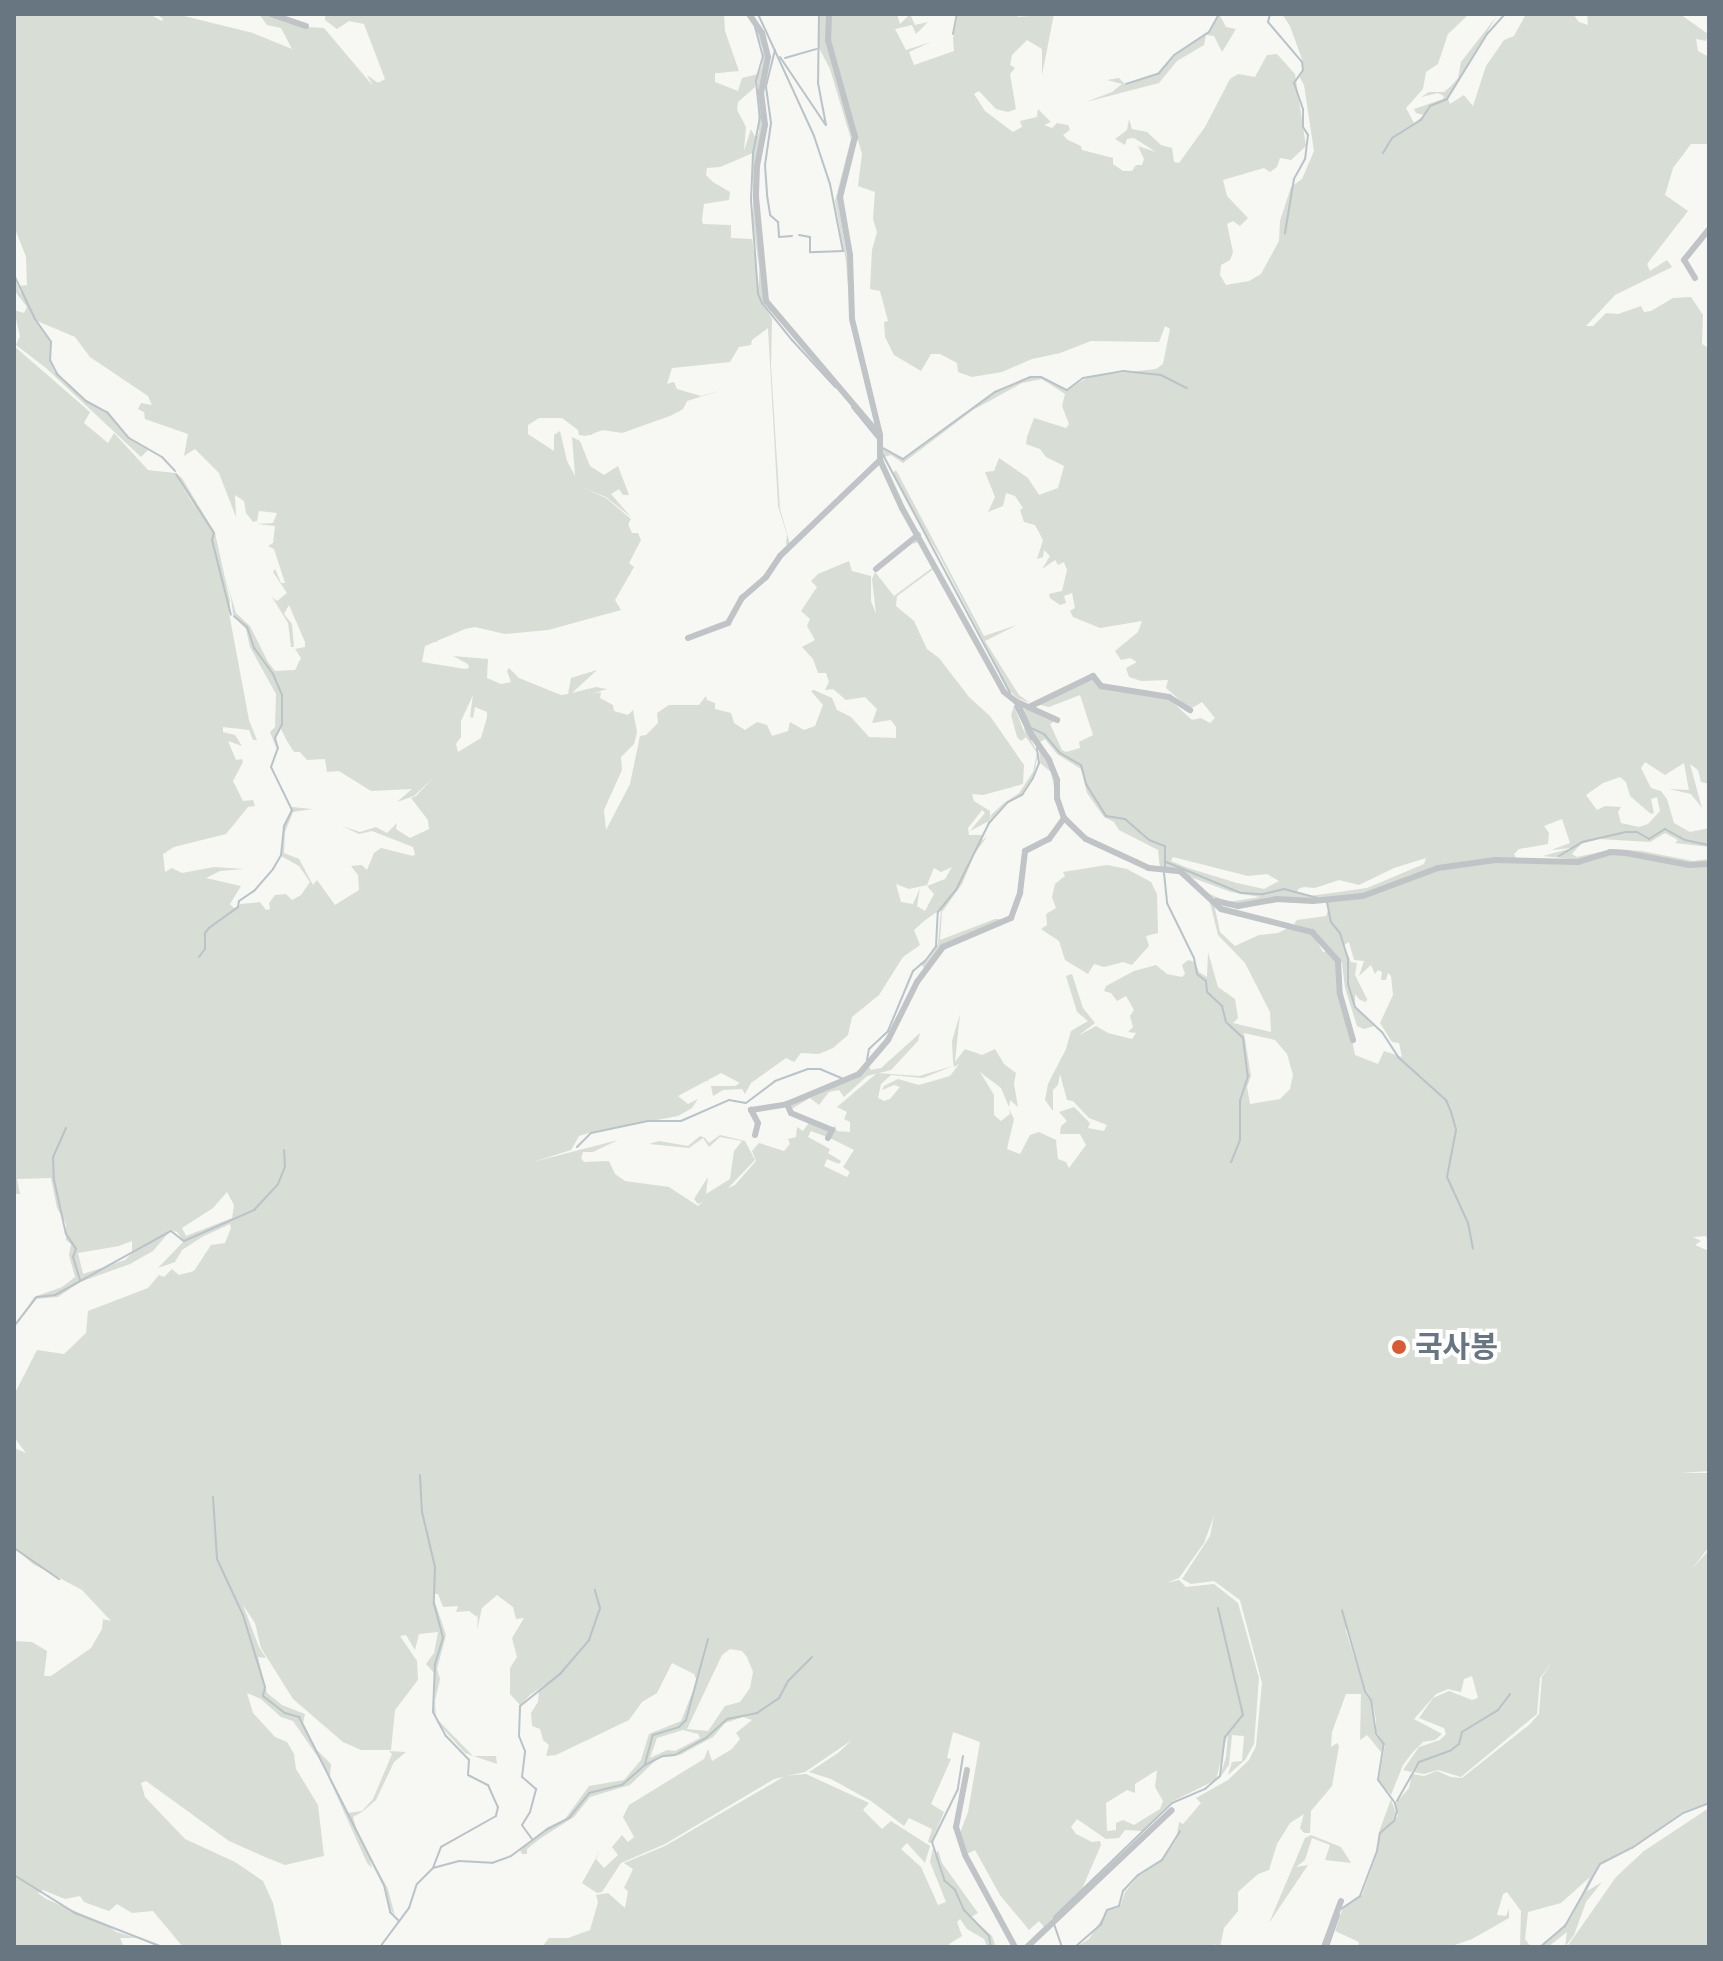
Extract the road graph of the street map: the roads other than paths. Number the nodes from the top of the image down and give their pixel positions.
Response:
1 (271, 14) edge
2 (749, 14) edge
3 (829, 14) edge
4 (306, 26) dead end
5 (1709, 229) edge
6 (1695, 278) dead end
7 (880, 435) junction
8 (880, 460) junction
9 (918, 535) junction
10 (876, 569) dead end
11 (688, 638) dead end
12 (1017, 702) junction
13 (1031, 706) junction
14 (1190, 710) dead end
15 (1057, 720) dead end
16 (1064, 818) junction
17 (1709, 864) edge
18 (1207, 897) junction
19 (1353, 1040) dead end
20 (787, 1104) junction
21 (755, 1135) dead end
22 (828, 1138) dead end
23 (967, 1770) dead end
24 (1172, 1810) dead end
25 (1341, 1901) dead end
26 (1015, 1947) edge
27 (1027, 1947) edge
28 (1324, 1947) edge

1 - 4 street
2 - 7 street
3 - 7 street
5 - 6 street
7 - 8 street
8 - 9 street
8 - 11 street
9 - 10 street
9 - 12 street
12 - 13 street
12 - 16 street
13 - 14 street
13 - 15 street
16 - 18 street
16 - 20 street
17 - 18 street
18 - 19 street
20 - 21 street
20 - 22 street
23 - 26 street
24 - 27 street
25 - 28 street

